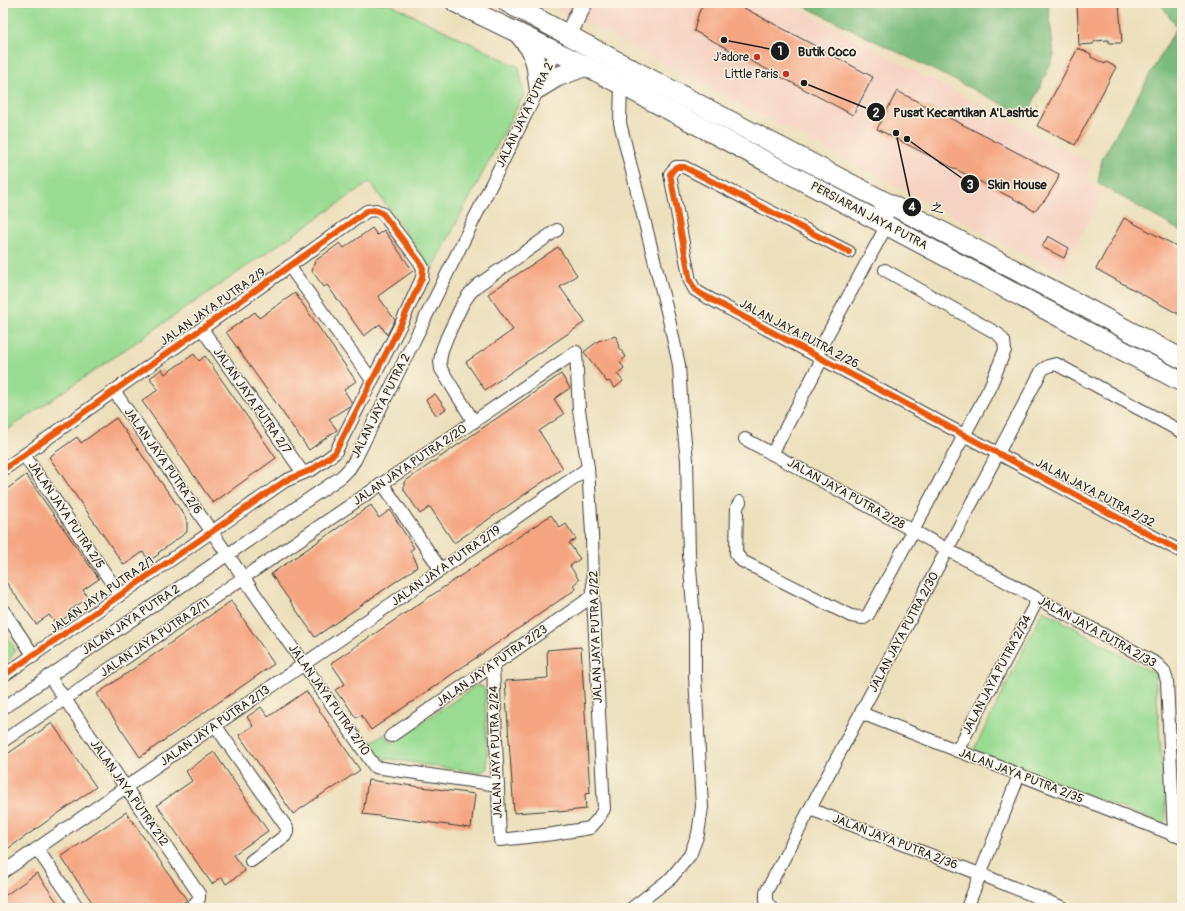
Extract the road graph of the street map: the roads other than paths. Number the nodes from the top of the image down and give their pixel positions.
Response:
1 (456, 3) edge
2 (584, 3) edge
3 (514, 6) edge
4 (517, 32) junction
5 (568, 35) junction
6 (556, 51) junction
7 (591, 58) junction
8 (621, 84) junction
9 (539, 88) junction
10 (873, 195) junction
11 (887, 225) junction
12 (557, 230) dead end
13 (849, 252) dead end
14 (289, 266) junction
15 (423, 268) joint
16 (885, 270) dead end
17 (202, 329) junction
18 (576, 352) joint
19 (819, 357) junction
20 (1182, 359) edge
21 (372, 380) junction
22 (1182, 382) edge
23 (114, 391) junction
24 (474, 422) junction
25 (1182, 432) edge
26 (965, 436) junction
27 (745, 439) dead end
28 (772, 454) junction
29 (998, 454) junction
30 (24, 455) junction
31 (588, 468) junction
32 (3, 470) edge
33 (303, 473) junction
34 (382, 483) junction
35 (740, 502) dead end
36 (913, 531) junction
37 (213, 532) junction
38 (947, 550) junction
39 (1182, 552) edge
40 (228, 554) junction
41 (441, 570) junction
42 (245, 577) junction
43 (120, 595) junction
44 (593, 596) junction
45 (1038, 599) junction
46 (3, 610) edge
47 (34, 656) junction
48 (304, 664) junction
49 (493, 665) junction
50 (3, 676) edge
51 (49, 676) junction
52 (65, 699) junction
53 (3, 708) edge
54 (861, 713) junction
55 (215, 725) junction
56 (391, 736) dead end
57 (3, 741) edge
58 (957, 750) junction
59 (1019, 775) junction
60 (498, 785) junction
61 (126, 788) junction
62 (810, 809) junction
63 (1178, 837) edge
64 (500, 840) joint
65 (36, 849) junction
66 (251, 861) dead end
67 (3, 872) edge
68 (980, 874) junction
69 (768, 905) edge
70 (78, 908) edge
71 (190, 908) edge
72 (632, 908) edge
73 (967, 908) edge
74 (1064, 908) edge

1 - 4 main road
2 - 5 street
3 - 5 main road
3 - 6 main road
4 - 6 main road
4 - 9 main road
5 - 7 main road
6 - 7 main road
6 - 9 street, JALAN JAYA PUTRA 2
7 - 8 main road, PERSIARAN JAYA PUTRA
7 - 9 main road
7 - 10 main road, PERSIARAN JAYA PUTRA
8 - 11 main road, PERSIARAN JAYA PUTRA
8 - 72 street
9 - 40 street, JALAN JAYA PUTRA 2
10 - 11 street
10 - 20 main road, PERSIARAN JAYA PUTRA
11 - 19 street
11 - 22 main road, PERSIARAN JAYA PUTRA
12 - 24 street
13 - 19 street, JALAN JAYA PUTRA 2/26
14 - 15 street, JALAN JAYA PUTRA 2/9
14 - 17 street, JALAN JAYA PUTRA 2/9
14 - 21 street
15 - 21 street, JALAN JAYA PUTRA 2/1
16 - 26 street
17 - 23 street, JALAN JAYA PUTRA 2/9
17 - 33 street, JALAN JAYA PUTRA 2/7
18 - 24 street, JALAN JAYA PUTRA 2/20
18 - 31 street, JALAN JAYA PUTRA 2/22
19 - 26 street, JALAN JAYA PUTRA 2/26
19 - 28 street
21 - 33 street, JALAN JAYA PUTRA 2/1
23 - 30 street, JALAN JAYA PUTRA 2/9
23 - 37 street, JALAN JAYA PUTRA 2/6
24 - 34 street, JALAN JAYA PUTRA 2/20
25 - 29 street, JALAN JAYA PUTRA 2/30
26 - 29 street, JALAN JAYA PUTRA 2/26
26 - 36 street
27 - 28 street, JALAN JAYA PUTRA 2/28
28 - 36 street, JALAN JAYA PUTRA 2/28
29 - 38 street, JALAN JAYA PUTRA 2/30
29 - 39 street, JALAN JAYA PUTRA 2/32
30 - 32 street, JALAN JAYA PUTRA 2/9
30 - 43 street, JALAN JAYA PUTRA 2/5
31 - 41 street, JALAN JAYA PUTRA 2/19
31 - 44 street, JALAN JAYA PUTRA 2/22
33 - 37 street, JALAN JAYA PUTRA 2/1
34 - 41 street
34 - 42 street, JALAN JAYA PUTRA 2/20
35 - 36 street
36 - 38 street, JALAN JAYA PUTRA 2/28
37 - 40 street, JALAN JAYA PUTRA 2/10
37 - 43 street, JALAN JAYA PUTRA 2/1
38 - 45 street, JALAN JAYA PUTRA 2/33
38 - 54 street, JALAN JAYA PUTRA 2/30
40 - 42 street, JALAN JAYA PUTRA 2/10
40 - 51 street, JALAN JAYA PUTRA 2
41 - 48 street, JALAN JAYA PUTRA 2/19
42 - 48 street, JALAN JAYA PUTRA 2/10
42 - 52 street, JALAN JAYA PUTRA 2/11
43 - 47 street, JALAN JAYA PUTRA 2/1
44 - 49 street, JALAN JAYA PUTRA 2/23
44 - 64 street, JALAN JAYA PUTRA 2/22
45 - 58 street, JALAN JAYA PUTRA 2/34
45 - 63 street, JALAN JAYA PUTRA 2/33
46 - 47 street
47 - 50 street, JALAN JAYA PUTRA 2/1
48 - 55 street, JALAN JAYA PUTRA 2/13
48 - 60 street, JALAN JAYA PUTRA 2/10
49 - 56 street, JALAN JAYA PUTRA 2/23
49 - 60 street, JALAN JAYA PUTRA 2/24
51 - 52 street, JALAN JAYA PUTRA 212
51 - 53 street, JALAN JAYA PUTRA 2
52 - 57 street, JALAN JAYA PUTRA 2/11
52 - 61 street, JALAN JAYA PUTRA 212
54 - 58 street, JALAN JAYA PUTRA 2/35
54 - 62 street, JALAN JAYA PUTRA 2/30
55 - 61 street, JALAN JAYA PUTRA 2/13
55 - 66 street
58 - 59 street, JALAN JAYA PUTRA 2/35
59 - 63 street, JALAN JAYA PUTRA 2/35
59 - 68 street
60 - 64 street, JALAN JAYA PUTRA 2/24
61 - 65 street, JALAN JAYA PUTRA 2/13
61 - 71 street, JALAN JAYA PUTRA 212
62 - 68 street, JALAN JAYA PUTRA 2/36
62 - 69 street, JALAN JAYA PUTRA 2/30
65 - 67 street, JALAN JAYA PUTRA 2/13
65 - 70 street
68 - 73 street
68 - 74 street, JALAN JAYA PUTRA 2/36

